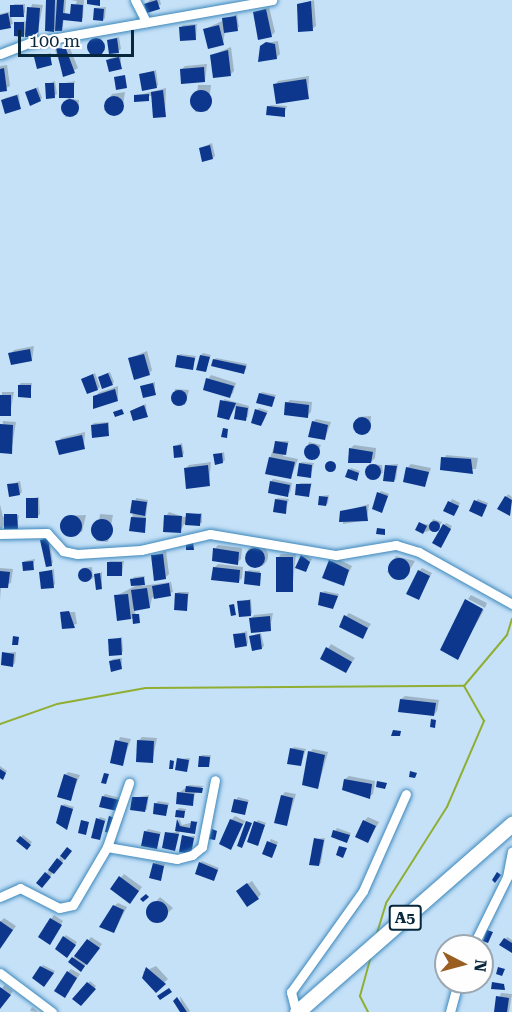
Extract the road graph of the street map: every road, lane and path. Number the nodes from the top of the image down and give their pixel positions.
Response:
1 (272, 0) edge
2 (136, 4) edge
3 (146, 22) junction
4 (133, 23) junction
5 (0, 54) edge
6 (0, 534) edge
7 (512, 604) edge
8 (215, 780) dead end
9 (129, 783) dead end
10 (406, 794) dead end
11 (512, 824) edge
12 (107, 847) junction
13 (512, 851) edge
14 (0, 897) edge
15 (479, 934) edge
16 (0, 973) edge
17 (455, 994) edge
18 (52, 1012) edge
19 (297, 1012) edge
20 (450, 1012) edge

1 - 3 street
2 - 3 street
2 - 4 street
3 - 4 street
4 - 5 street
6 - 7 street
8 - 12 street
9 - 12 street
10 - 19 street
11 - 19 highway, A5
12 - 14 street
13 - 15 street
16 - 18 street
17 - 20 street

